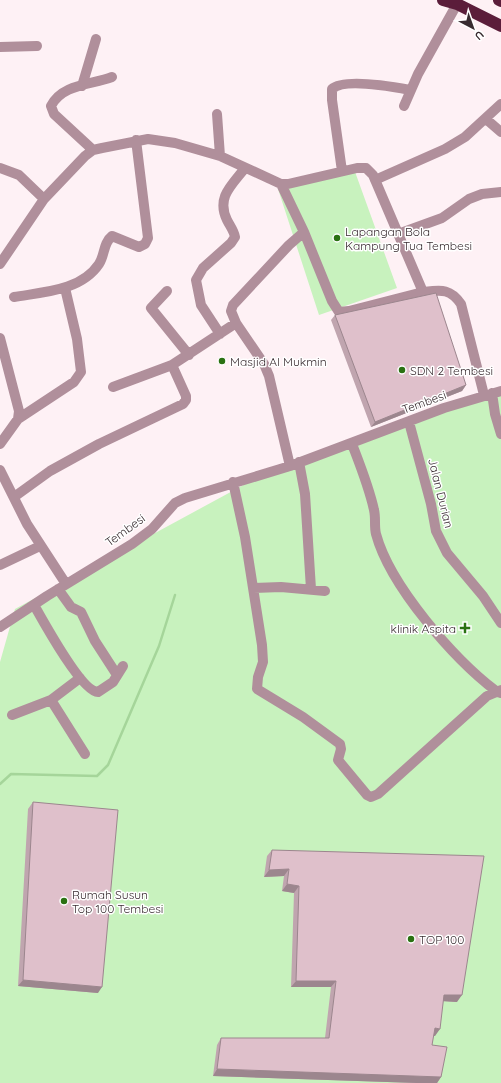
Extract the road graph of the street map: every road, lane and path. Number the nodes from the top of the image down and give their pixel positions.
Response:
1 (443, 0) edge
2 (457, 4) junction
3 (501, 26) edge
4 (96, 39) dead end
5 (37, 46) dead end
6 (0, 47) edge
7 (112, 77) dead end
8 (82, 86) junction
9 (410, 90) junction
10 (501, 104) edge
11 (404, 106) dead end
12 (217, 114) dead end
13 (486, 119) junction
14 (501, 132) edge
15 (136, 140) junction
16 (93, 150) junction
17 (220, 156) junction
18 (0, 168) edge
19 (245, 168) junction
20 (342, 171) junction
21 (376, 180) junction
22 (281, 184) junction
23 (501, 192) edge
24 (44, 199) junction
25 (304, 232) junction
26 (398, 234) junction
27 (0, 264) edge
28 (65, 288) junction
29 (167, 291) dead end
30 (423, 292) junction
31 (14, 297) dead end
32 (236, 323) junction
33 (220, 334) junction
34 (0, 338) edge
35 (189, 355) junction
36 (172, 365) junction
37 (113, 387) dead end
38 (493, 393) edge
39 (18, 419) junction
40 (409, 422) junction
41 (501, 434) edge
42 (0, 444) edge
43 (352, 444) junction
44 (294, 464) junction
45 (0, 470) edge
46 (233, 482) junction
47 (14, 497) junction
48 (40, 546) junction
49 (0, 565) edge
50 (62, 586) junction
51 (253, 588) junction
52 (311, 589) junction
53 (325, 591) dead end
54 (34, 605) junction
55 (501, 623) edge
56 (1, 625) edge
57 (123, 666) dead end
58 (117, 675) junction
59 (80, 678) junction
60 (499, 691) edge
61 (51, 700) junction
62 (12, 715) dead end
63 (84, 754) dead end

1 - 2 highway
2 - 3 highway
2 - 9 street
4 - 8 street
5 - 6 street
7 - 8 street
8 - 16 street
9 - 11 street
9 - 20 street
10 - 13 street
12 - 17 street
13 - 14 street
13 - 21 street
15 - 16 street
15 - 17 street
15 - 28 street
16 - 24 street
17 - 19 street
18 - 24 street
19 - 22 street
19 - 33 street
20 - 21 street
20 - 22 street
21 - 26 street
22 - 25 street
23 - 26 street
24 - 27 street
25 - 30 street
25 - 32 street
26 - 30 street
28 - 31 street
28 - 39 street
29 - 35 street
30 - 38 street
32 - 33 street
32 - 44 street
33 - 35 street
34 - 39 street
35 - 36 street
36 - 37 street
36 - 47 street
38 - 40 street, Tembesi
38 - 41 street
39 - 42 street
40 - 43 street, Tembesi
40 - 55 street, Jalan Durian
43 - 44 street, Tembesi
43 - 60 street
44 - 46 street, Tembesi
44 - 52 street
45 - 47 street
46 - 50 street, Tembesi
46 - 51 street
47 - 48 street
48 - 49 street
48 - 50 street
50 - 54 street, Tembesi
50 - 58 street
51 - 52 street
51 - 60 street
52 - 53 street
54 - 56 street, Tembesi
54 - 59 street
57 - 58 street
58 - 59 street
59 - 61 street
61 - 62 street
61 - 63 street

